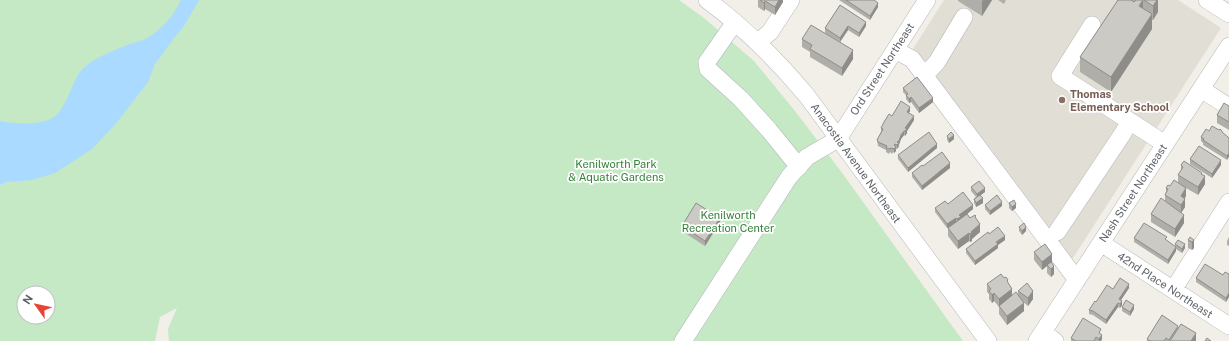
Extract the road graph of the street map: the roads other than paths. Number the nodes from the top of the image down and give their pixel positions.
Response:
1 (707, 0) edge
2 (791, 0) edge
3 (927, 0) edge
4 (1207, 0) edge
5 (1229, 14) edge
6 (964, 17) dead end
7 (735, 22) junction
8 (1092, 25) dead end
9 (758, 42) junction
10 (1229, 46) edge
11 (895, 50) junction
12 (924, 76) junction
13 (1201, 89) junction
14 (1229, 107) edge
15 (1130, 121) junction
16 (838, 139) junction
17 (1165, 144) junction
18 (799, 167) junction
19 (1229, 202) edge
20 (1057, 232) dead end
21 (1101, 244) junction
22 (1077, 280) junction
23 (1173, 290) junction
24 (1229, 326) edge
25 (1045, 338) edge
26 (683, 341) edge
27 (988, 341) edge

1 - 7 street, Anacostia Avenue Northeast
2 - 9 street
3 - 11 street, Ord Street Northeast
4 - 5 street
6 - 12 street
7 - 9 street, Anacostia Avenue Northeast
7 - 18 street
8 - 15 street
9 - 16 street, Anacostia Avenue Northeast
10 - 13 street, Nash Street Northeast
11 - 12 street
11 - 16 street, Ord Street Northeast
12 - 22 street
13 - 14 street
13 - 17 street, Nash Street Northeast
15 - 17 street
15 - 20 street
16 - 18 street
16 - 27 street, Anacostia Avenue Northeast
17 - 21 street, Nash Street Northeast
18 - 26 street
19 - 23 street
21 - 22 street, Nash Street Northeast
21 - 23 street, 42nd Place Northeast
22 - 25 street, Nash Street Northeast
23 - 24 street, 42nd Place Northeast

